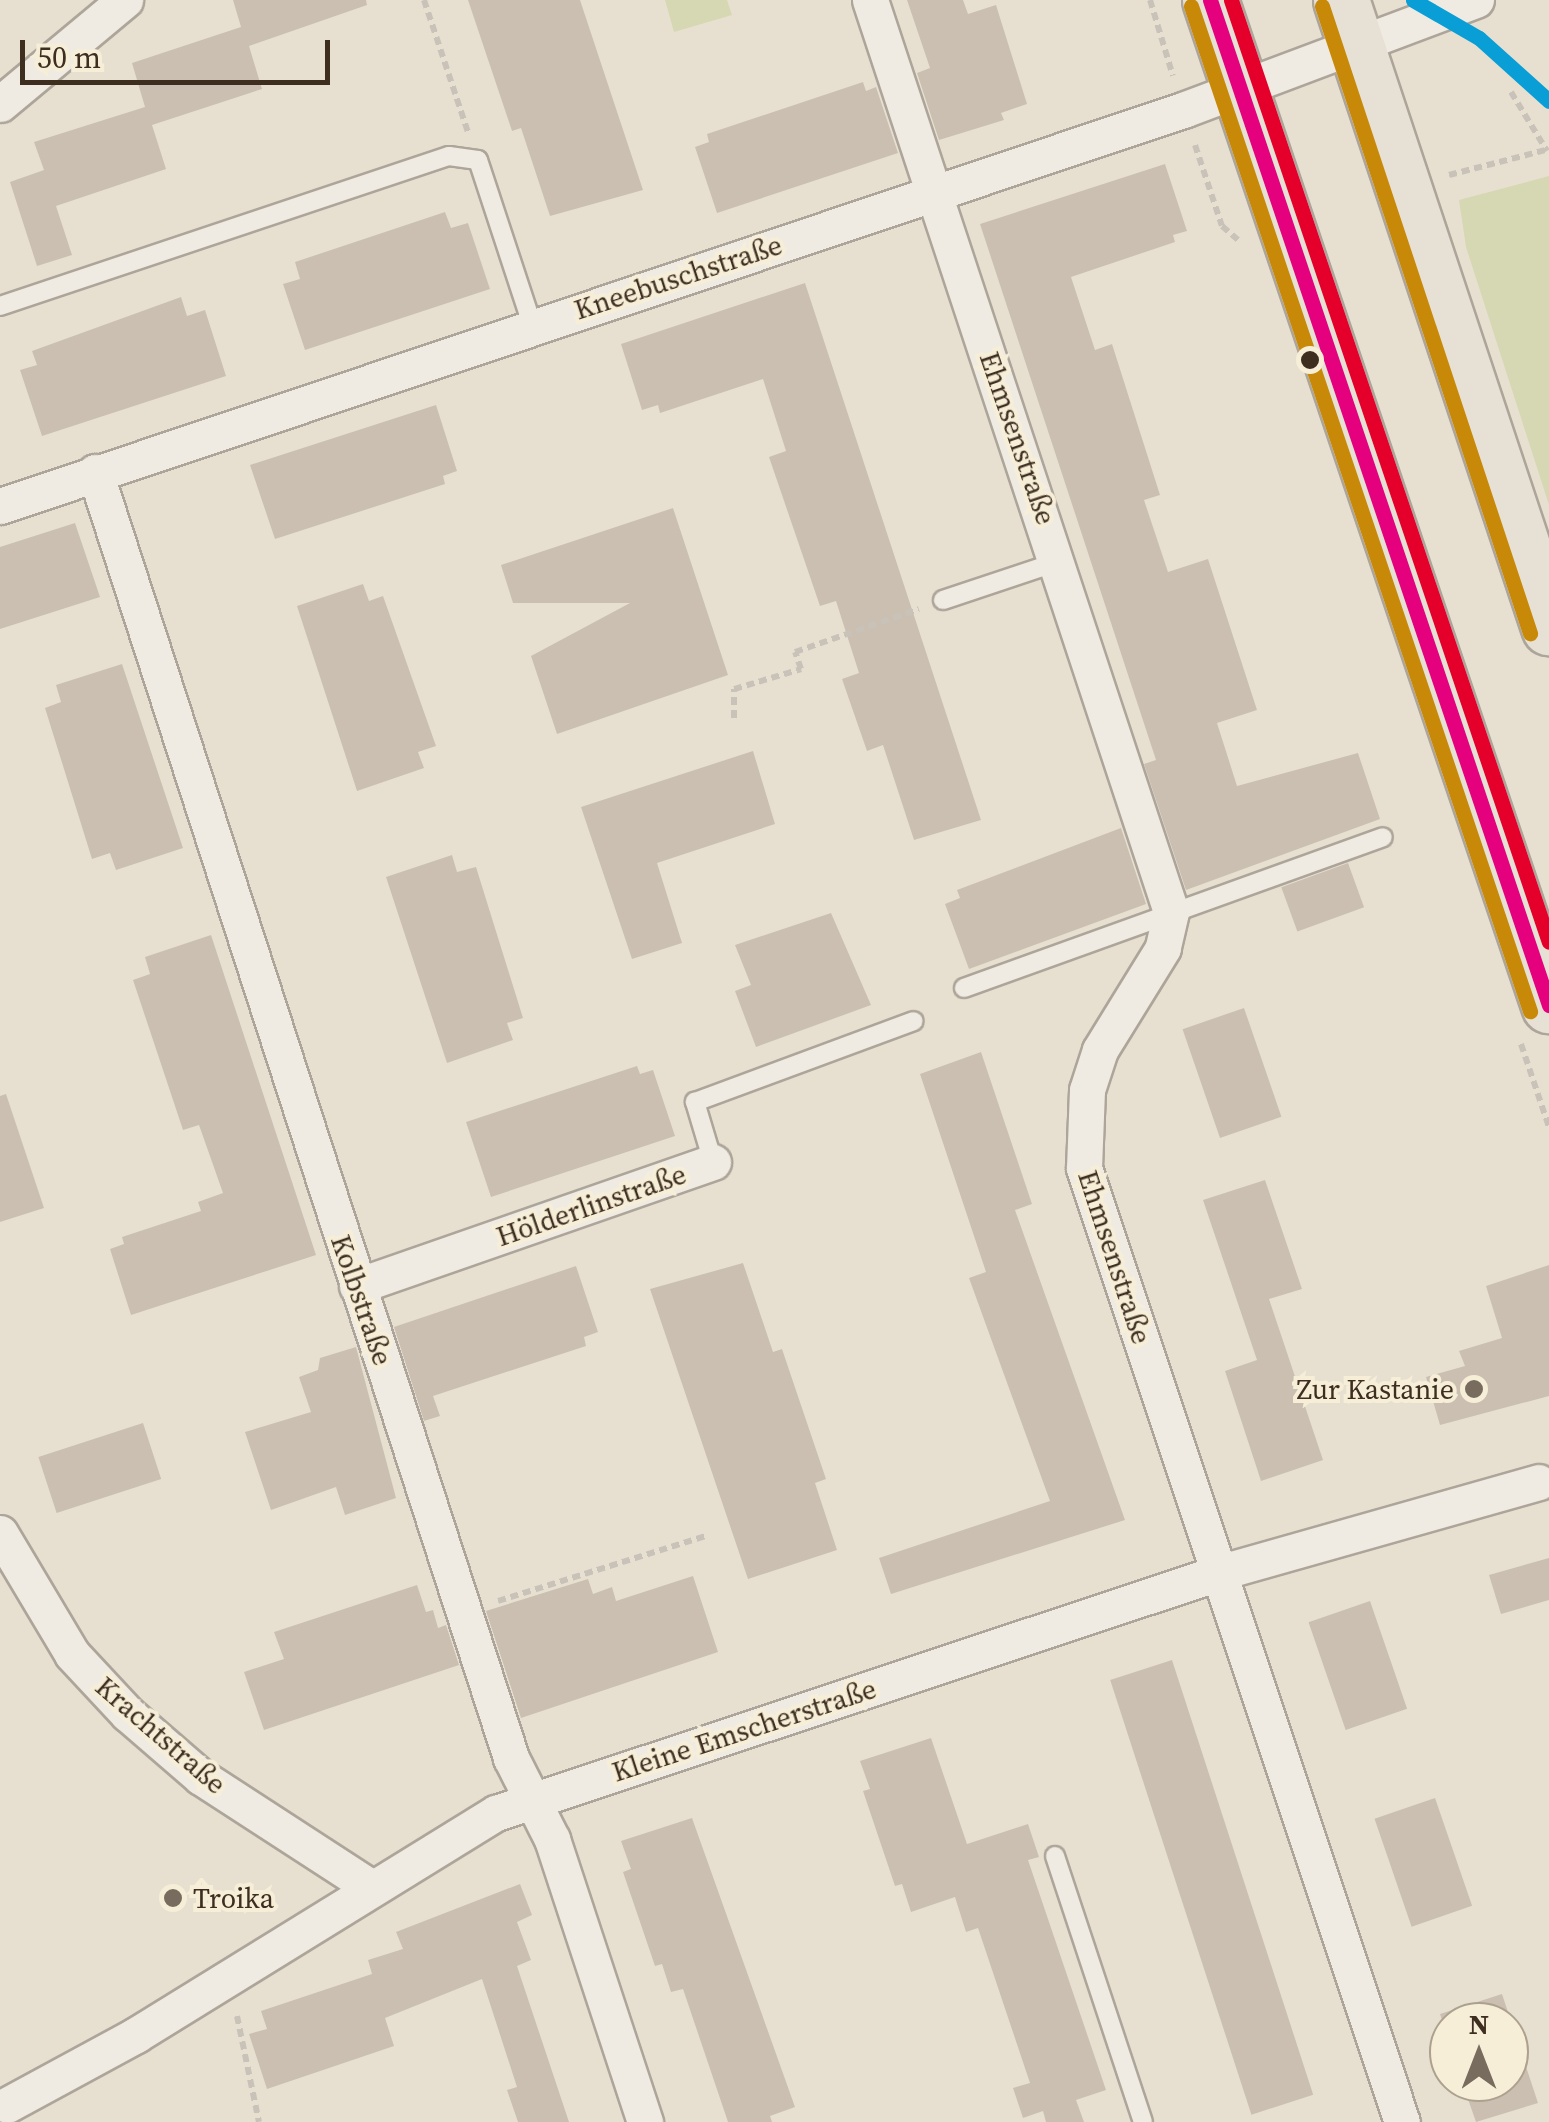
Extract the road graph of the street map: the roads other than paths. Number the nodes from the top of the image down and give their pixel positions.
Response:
1 (125, 0) edge
2 (870, 0) edge
3 (1210, 0) edge
4 (1476, 0) edge
5 (1348, 23) edge
6 (1241, 89) junction
7 (0, 104) edge
8 (934, 195) junction
9 (0, 306) edge
10 (532, 324) junction
11 (94, 472) junction
12 (0, 506) edge
13 (1060, 561) junction
14 (943, 600) road end
15 (1549, 627) edge
16 (1383, 838) dead end
17 (1171, 912) junction
18 (964, 988) dead end
19 (1549, 1005) edge
20 (914, 1020) dead end
21 (714, 1162) joint
22 (357, 1286) junction
23 (1545, 1479) edge
24 (0, 1533) edge
25 (1221, 1572) junction
26 (533, 1799) junction
27 (1055, 1856) dead end
28 (372, 1888) junction
29 (7, 2105) dead end
30 (644, 2122) edge
31 (1142, 2122) edge
32 (1402, 2122) edge

1 - 7 street
2 - 8 street, Ehmsenstraße
3 - 6 main road
4 - 5 street, Kneebuschstraße
5 - 6 street, Kneebuschstraße
5 - 15 main road
6 - 8 street, Kneebuschstraße
6 - 19 main road
8 - 10 street, Kneebuschstraße
8 - 13 street, Ehmsenstraße
9 - 10 lane
10 - 11 street, Kneebuschstraße
11 - 12 street, Kneebuschstraße
11 - 22 street, Kolbstraße
13 - 14 lane
13 - 17 street, Ehmsenstraße
16 - 17 lane
17 - 18 lane
17 - 25 street, Ehmsenstraße
20 - 21 lane, Hölderlinstraße
21 - 22 street, Hölderlinstraße
22 - 26 street, Kolbstraße
23 - 25 street, Kleine Emscherstraße
24 - 28 street, Krachtstraße
25 - 26 street, Kleine Emscherstraße
25 - 32 street, Ehmsenstraße
26 - 28 street, Kleine Emscherstraße
26 - 30 street, Kolbstraße
27 - 31 lane
28 - 29 street, Kleine Emscherstraße

